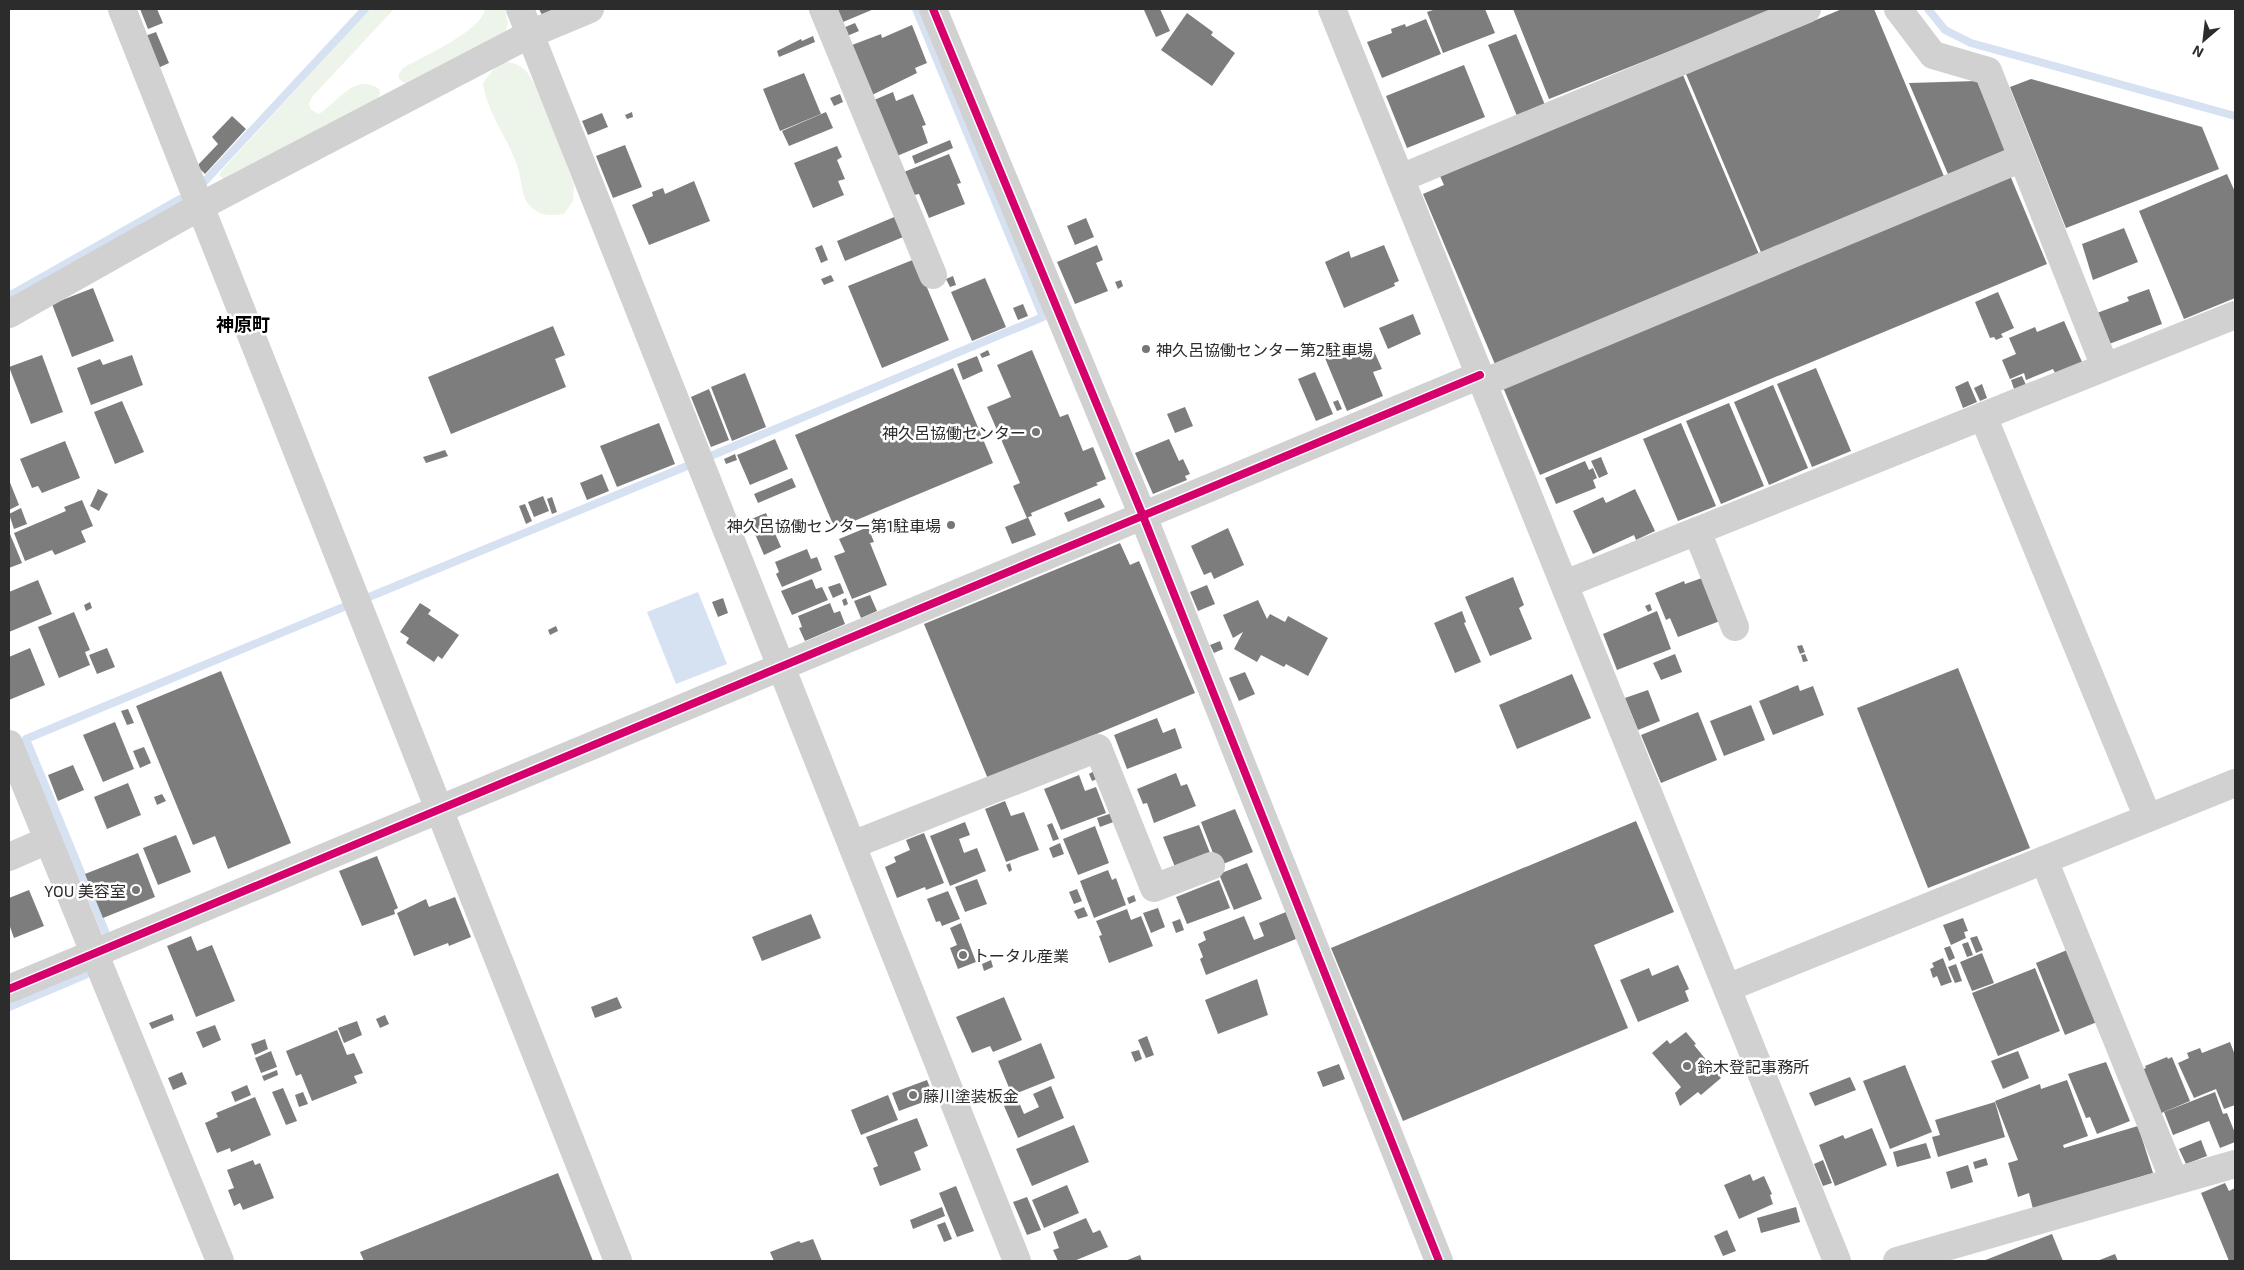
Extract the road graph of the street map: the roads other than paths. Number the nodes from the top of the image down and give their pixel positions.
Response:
1 (122, 9) edge
2 (520, 9) edge
3 (590, 9) edge
4 (823, 9) edge
5 (933, 9) edge
6 (1332, 9) edge
7 (1807, 9) edge
8 (1898, 9) edge
9 (530, 34) junction
10 (2022, 158) junction
11 (1401, 178) junction
12 (201, 206) junction
13 (933, 275) dead end
14 (9, 314) edge
15 (2235, 315) edge
16 (2105, 367) junction
17 (1482, 379) junction
18 (1983, 416) junction
19 (1143, 516) junction
20 (1696, 531) junction
21 (1564, 584) junction
22 (1735, 627) dead end
23 (782, 667) junction
24 (9, 744) edge
25 (2235, 783) edge
26 (439, 809) junction
27 (2148, 818) junction
28 (48, 840) junction
29 (852, 845) junction
30 (9, 857) edge
31 (2044, 860) junction
32 (1211, 866) dead end
33 (94, 954) junction
34 (1726, 988) junction
35 (9, 989) edge
36 (2235, 1164) edge
37 (2174, 1180) junction
38 (220, 1261) edge
39 (618, 1261) edge
40 (1017, 1261) edge
41 (1439, 1261) edge
42 (1837, 1261) edge
43 (1897, 1261) edge

1 - 12 street
2 - 9 street
3 - 9 street
4 - 13 street
5 - 19 street
6 - 11 street
7 - 11 street
8 - 10 street
9 - 12 street
9 - 23 street
10 - 16 street
10 - 17 street
11 - 17 street
12 - 14 street
12 - 26 street
15 - 16 street
16 - 18 street
17 - 19 street
17 - 21 street
18 - 20 street
18 - 27 street
19 - 23 street
19 - 41 street
20 - 21 street
20 - 22 street
21 - 34 street
23 - 26 street
23 - 29 street
24 - 28 street
25 - 27 street
26 - 33 street
26 - 39 street
27 - 31 street
28 - 30 street
28 - 33 street
29 - 32 street
29 - 40 street
31 - 34 street
31 - 37 street
33 - 35 street
33 - 38 street
34 - 42 street
36 - 37 street
37 - 43 street

